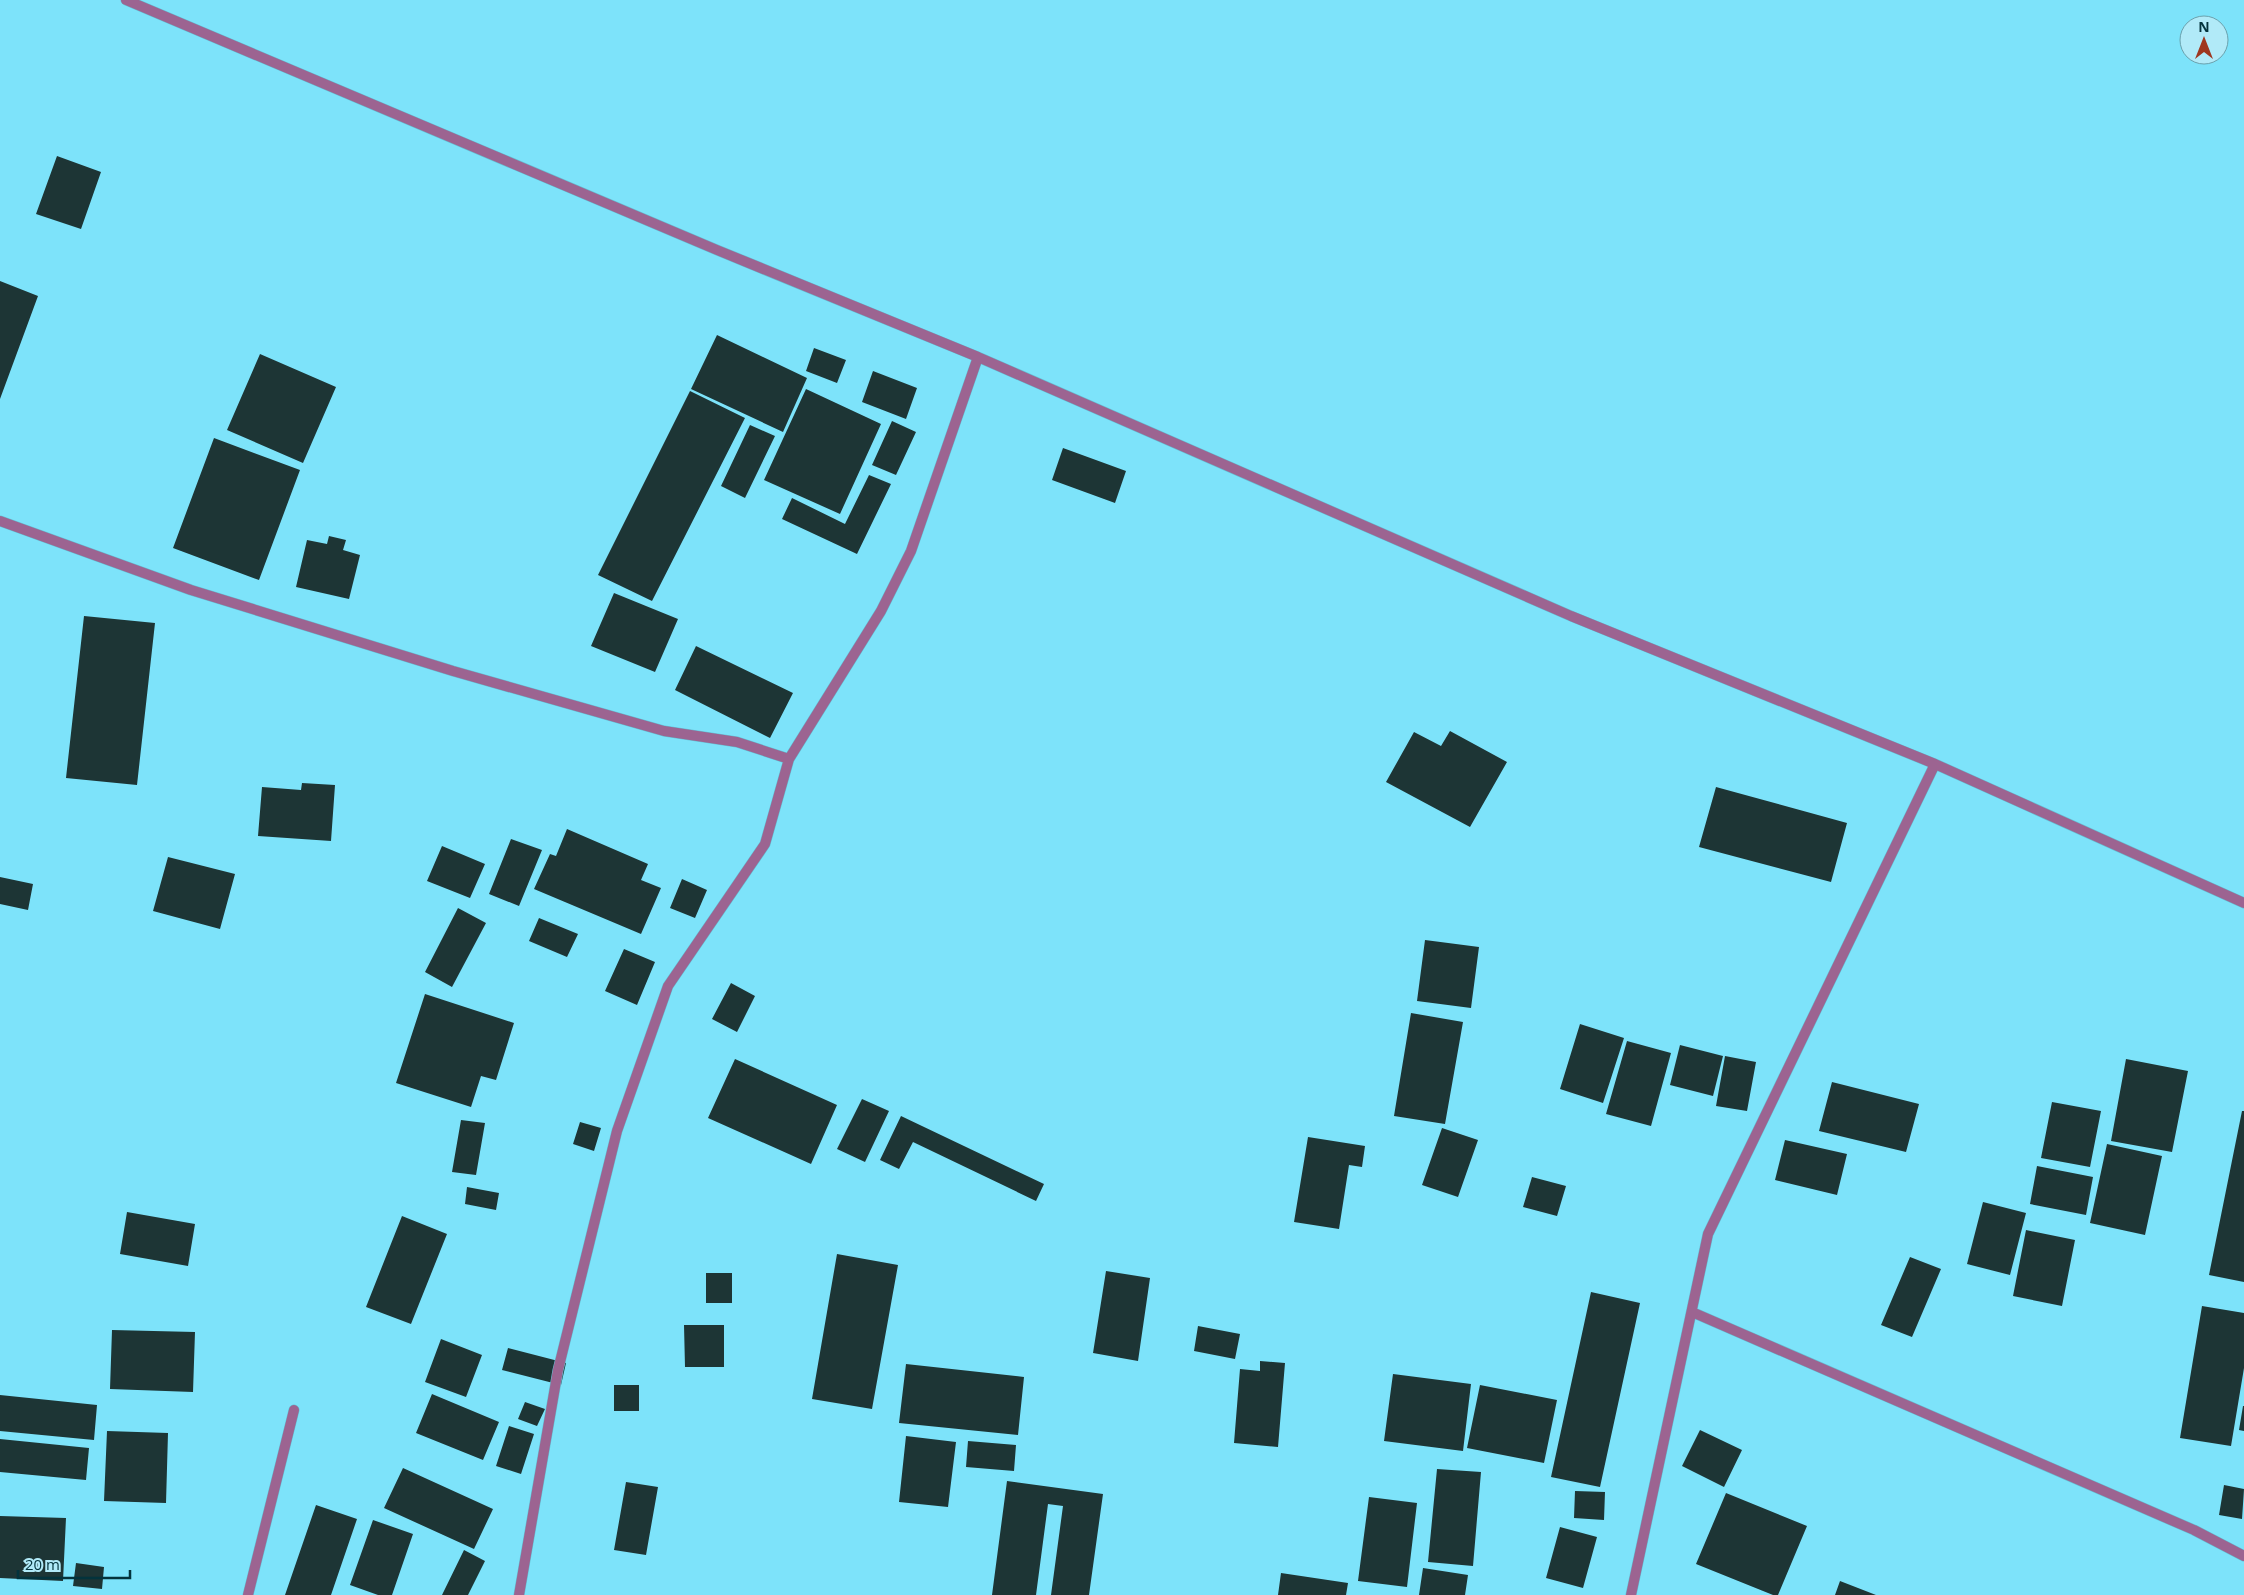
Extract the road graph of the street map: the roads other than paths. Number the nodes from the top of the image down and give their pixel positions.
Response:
1 (126, 0) edge
2 (978, 357) junction
3 (0, 521) edge
4 (789, 758) junction
5 (1935, 764) junction
6 (2244, 903) edge
7 (1692, 1312) junction
8 (294, 1410) dead end
9 (2244, 1556) edge
10 (248, 1595) edge
11 (519, 1595) edge
12 (1632, 1595) edge

1 - 2 street
2 - 4 street
2 - 5 street
3 - 4 street
4 - 11 street
5 - 6 street
5 - 7 street
7 - 9 street
7 - 12 street
8 - 10 street

